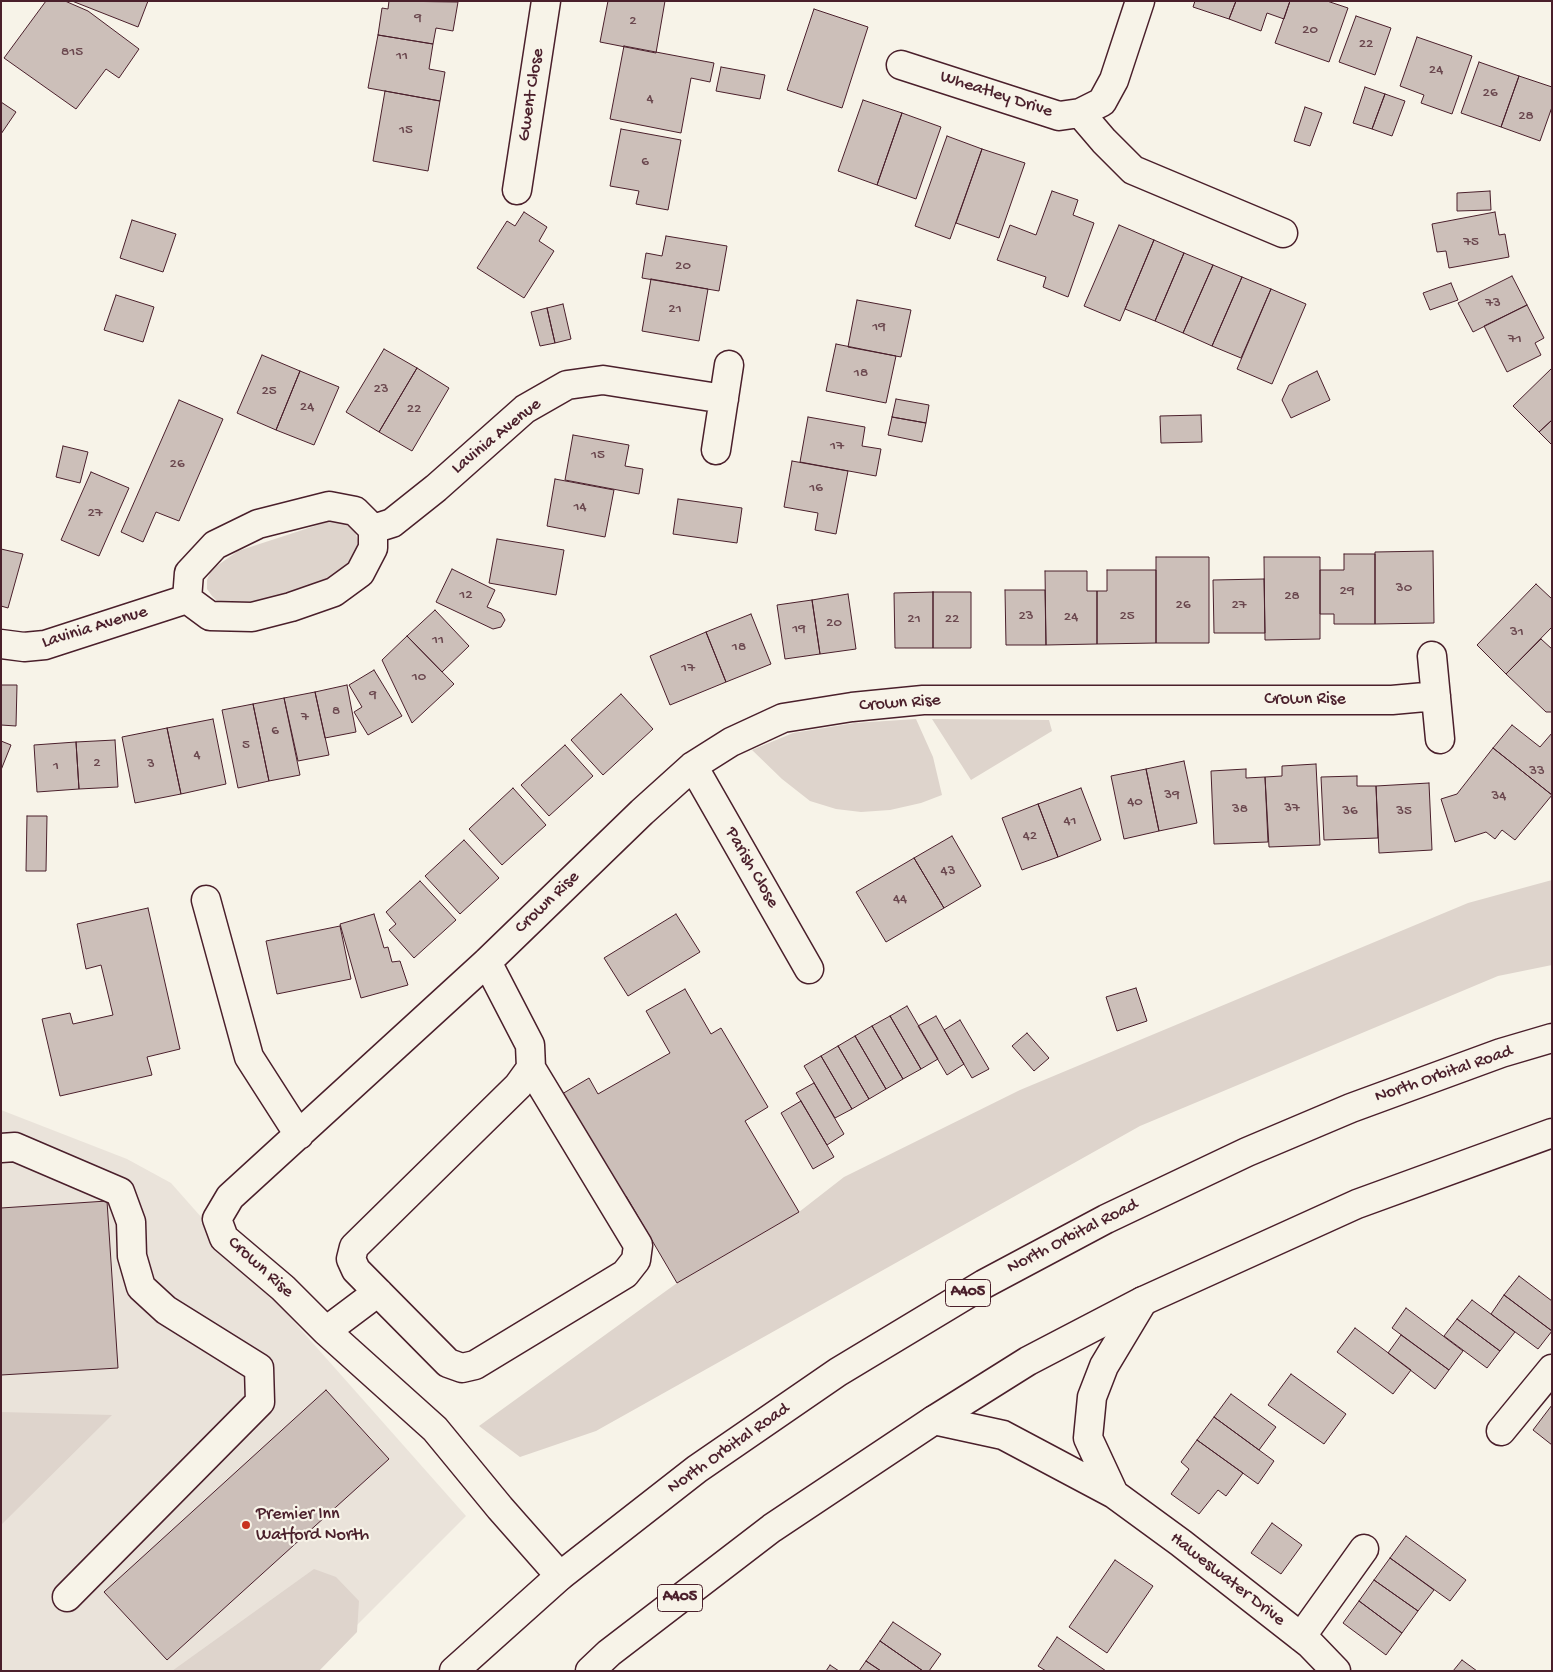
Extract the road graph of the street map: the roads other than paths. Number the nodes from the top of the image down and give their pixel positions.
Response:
1 (546, 1) edge
2 (1140, 1) edge
3 (901, 65) dead end
4 (1080, 113) junction
5 (517, 190) dead end
6 (1283, 233) dead end
7 (729, 364) dead end
8 (724, 400) junction
9 (716, 450) dead end
10 (373, 529) junction
11 (187, 599) junction
12 (1, 644) edge
13 (1432, 656) dead end
14 (1436, 696) junction
15 (1440, 739) dead end
16 (693, 766) junction
17 (206, 900) dead end
18 (487, 962) junction
19 (808, 969) dead end
20 (1552, 1038) edge
21 (531, 1068) junction
22 (1552, 1133) edge
23 (299, 1135) junction
24 (1, 1148) edge
25 (378, 1292) junction
26 (1143, 1301) junction
27 (326, 1331) junction
28 (1552, 1369) edge
29 (934, 1420) junction
30 (1501, 1431) dead end
31 (1114, 1494) junction
32 (1364, 1549) dead end
33 (560, 1576) junction
34 (67, 1597) dead end
35 (1301, 1637) junction
36 (454, 1671) edge
37 (590, 1671) edge
38 (1336, 1671) edge

1 - 5 main road, Gwent Close
2 - 4 main road, Wheatley Drive
3 - 4 main road, Wheatley Drive
4 - 6 main road
7 - 8 main road
8 - 9 main road
8 - 10 main road, Lavinia Avenue
10 - 11 main road
10 - 11 main road
11 - 12 main road, Lavinia Avenue
13 - 14 main road
14 - 15 main road
14 - 16 main road, Crown Rise
16 - 18 main road, Crown Rise
16 - 19 main road, Parish Close
17 - 23 main road
18 - 21 main road
18 - 23 main road, Crown Rise
20 - 33 main road, North Orbital Road / A405
21 - 25 main road
21 - 25 main road
22 - 26 main road, A405
23 - 27 main road, Crown Rise
24 - 34 main road
25 - 27 main road
26 - 29 main road, A405
26 - 31 main road, Haweswater Drive
27 - 33 main road, Crown Rise
28 - 30 main road
29 - 31 main road, Haweswater Drive
29 - 37 main road, A405
31 - 35 main road, Haweswater Drive
32 - 35 main road
33 - 36 main road, North Orbital Road / A405
35 - 38 main road, Haweswater Drive

